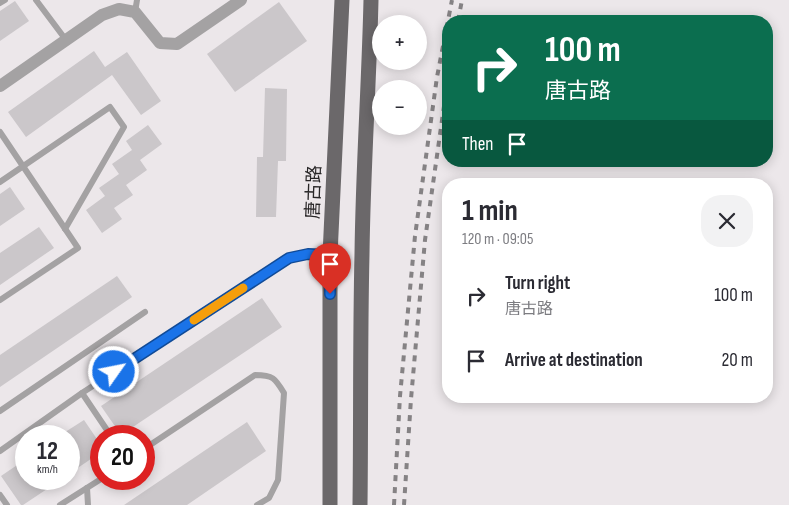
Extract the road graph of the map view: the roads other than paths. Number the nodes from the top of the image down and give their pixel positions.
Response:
1 (4, 0) edge
2 (36, 0) edge
3 (241, 0) edge
4 (342, 0) edge
5 (371, 0) edge
6 (0, 3) edge
7 (136, 6) edge
8 (66, 40) junction
9 (0, 86) edge
10 (0, 132) edge
11 (24, 166) junction
12 (0, 182) edge
13 (65, 229) junction
14 (330, 255) junction
15 (0, 300) edge
16 (145, 312) dead end
17 (82, 393) junction
18 (0, 411) edge
19 (104, 425) edge
20 (155, 442) edge
21 (0, 451) edge
22 (90, 486) edge
23 (87, 488) junction
24 (0, 495) edge
25 (7, 505) edge
26 (60, 505) edge
27 (88, 505) edge
28 (257, 505) edge
29 (330, 505) edge
30 (360, 505) edge

1 - 6 lane
2 - 8 lane
3 - 7 street
4 - 14 main road, 唐古路
5 - 30 main road
7 - 8 street
8 - 9 street
10 - 11 lane
11 - 12 lane
11 - 13 lane
11 - 13 lane
13 - 15 lane
14 - 17 lane
14 - 29 main road, 唐古路
16 - 18 lane
17 - 19 lane
17 - 21 lane
20 - 28 lane
22 - 23 lane
23 - 26 lane
23 - 27 lane
24 - 25 lane

